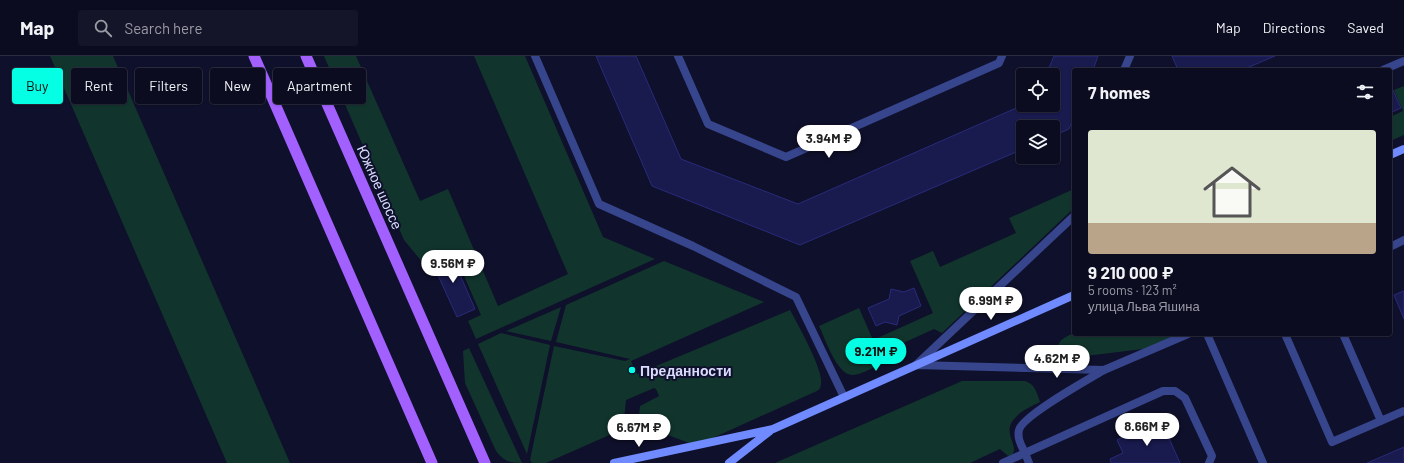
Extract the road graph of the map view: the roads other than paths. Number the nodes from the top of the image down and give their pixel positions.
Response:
1 (254, 56) edge
2 (306, 56) edge
3 (535, 56) edge
4 (678, 56) edge
5 (1002, 56) edge
6 (1130, 56) edge
7 (1404, 61) edge
8 (1125, 68) edge
9 (1388, 68) edge
10 (1404, 149) edge
11 (1392, 154) edge
12 (1072, 218) edge
13 (1404, 240) edge
14 (1392, 245) edge
15 (1072, 296) edge
16 (1183, 336) edge
17 (1208, 336) edge
18 (1286, 336) edge
19 (1344, 336) edge
20 (916, 365) junction
21 (1104, 370) junction
22 (844, 397) junction
23 (1404, 411) edge
24 (1380, 421) junction
25 (773, 429) junction
26 (1025, 453) junction
27 (432, 463) edge
28 (485, 463) edge
29 (614, 463) edge
30 (729, 463) edge
31 (1003, 463) edge
32 (1029, 463) edge
33 (1209, 463) edge
34 (1263, 463) edge

1 - 27 main road
2 - 28 main road, Южное шоссе
3 - 22 street
4 - 5 street
6 - 8 street
7 - 9 street
10 - 11 main road
12 - 20 street
13 - 14 street
15 - 20 main road
16 - 21 street
17 - 34 street
18 - 24 street
19 - 24 street
20 - 21 street
20 - 22 main road
21 - 26 street
22 - 25 main road
23 - 24 street
25 - 29 main road
25 - 30 main road
26 - 31 street
26 - 32 street
26 - 33 street

